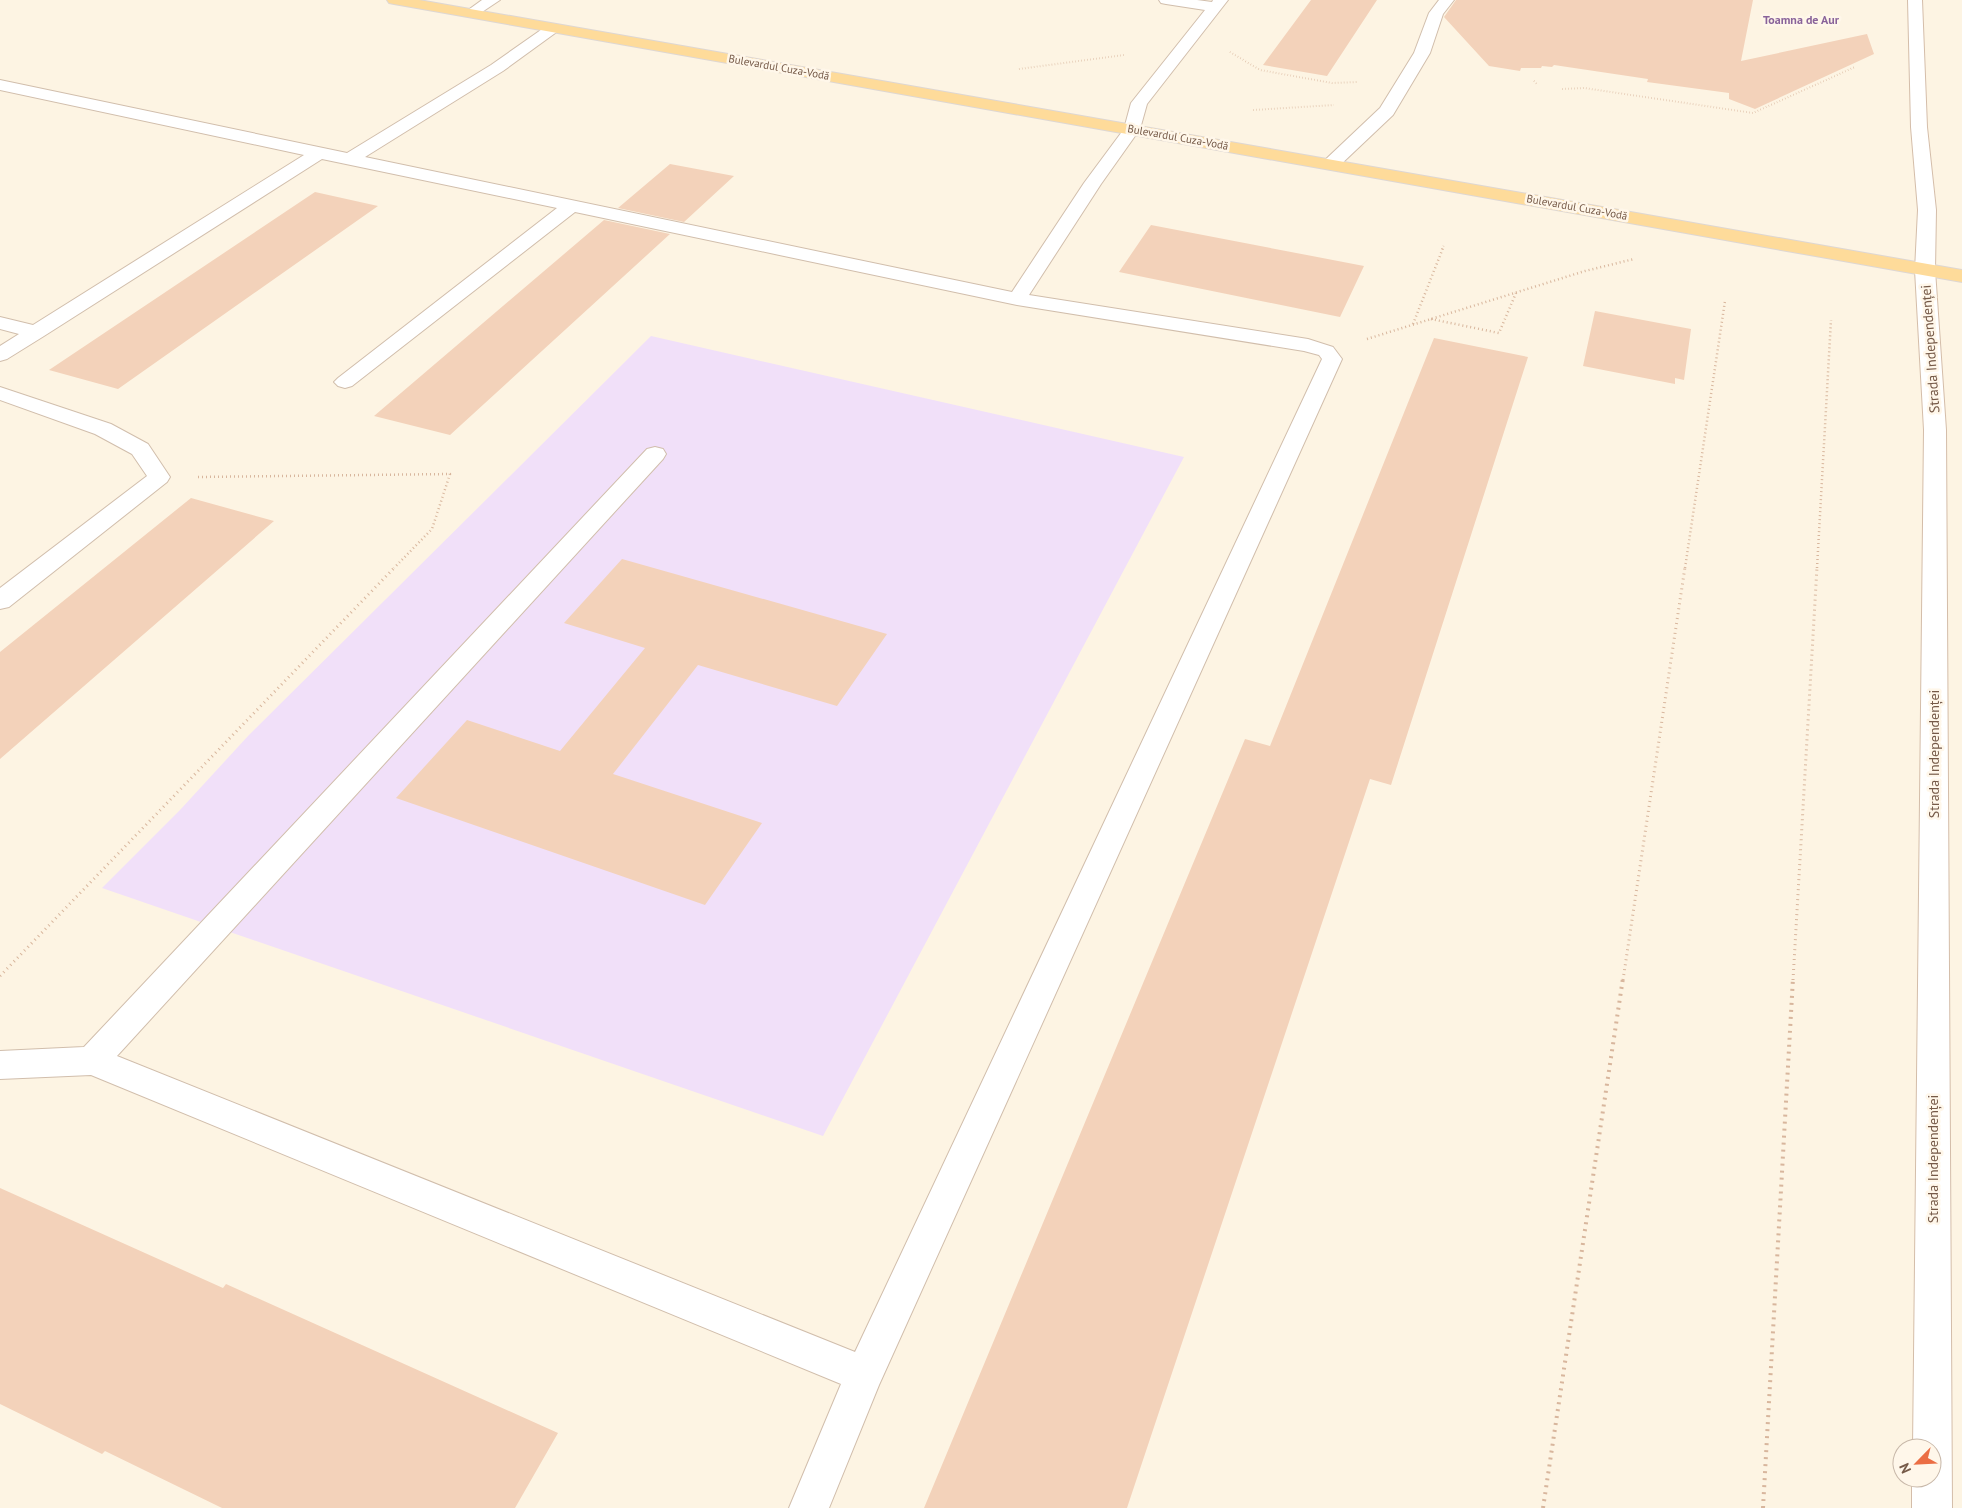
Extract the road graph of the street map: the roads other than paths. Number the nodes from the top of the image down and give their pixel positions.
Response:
1 (394, 0) edge
2 (493, 0) edge
3 (1166, 0) edge
4 (1447, 0) edge
5 (1915, 0) edge
6 (1218, 4) edge
7 (470, 13) junction
8 (553, 28) junction
9 (0, 85) edge
10 (1132, 129) junction
11 (319, 153) junction
12 (350, 158) junction
13 (1331, 164) junction
14 (571, 206) junction
15 (1925, 270) junction
16 (1962, 276) edge
17 (1017, 299) junction
18 (0, 323) edge
19 (37, 332) junction
20 (0, 356) edge
21 (344, 382) dead end
22 (0, 393) edge
23 (655, 454) dead end
24 (0, 601) edge
25 (92, 1060) junction
26 (0, 1065) edge
27 (864, 1375) junction
28 (809, 1508) edge
29 (1932, 1508) edge

1 - 7 main road, Bulevardul Cuza-Vodă
2 - 7 main road
3 - 6 main road
4 - 13 main road
5 - 15 main road, Strada Independenței
6 - 10 main road
7 - 8 main road, Bulevardul Cuza-Vodă
8 - 10 main road, Bulevardul Cuza-Vodă
8 - 12 main road
9 - 11 main road
10 - 13 main road, Bulevardul Cuza-Vodă
10 - 17 main road
11 - 12 main road
11 - 19 main road
12 - 14 main road
13 - 15 main road, Bulevardul Cuza-Vodă
14 - 17 main road
14 - 21 main road
15 - 16 main road, Bulevardul Cuza-Vodă
15 - 29 main road, Strada Independenței
17 - 27 main road
18 - 19 main road
19 - 20 main road
22 - 24 main road
23 - 25 main road
25 - 26 main road
25 - 27 main road
27 - 28 main road

